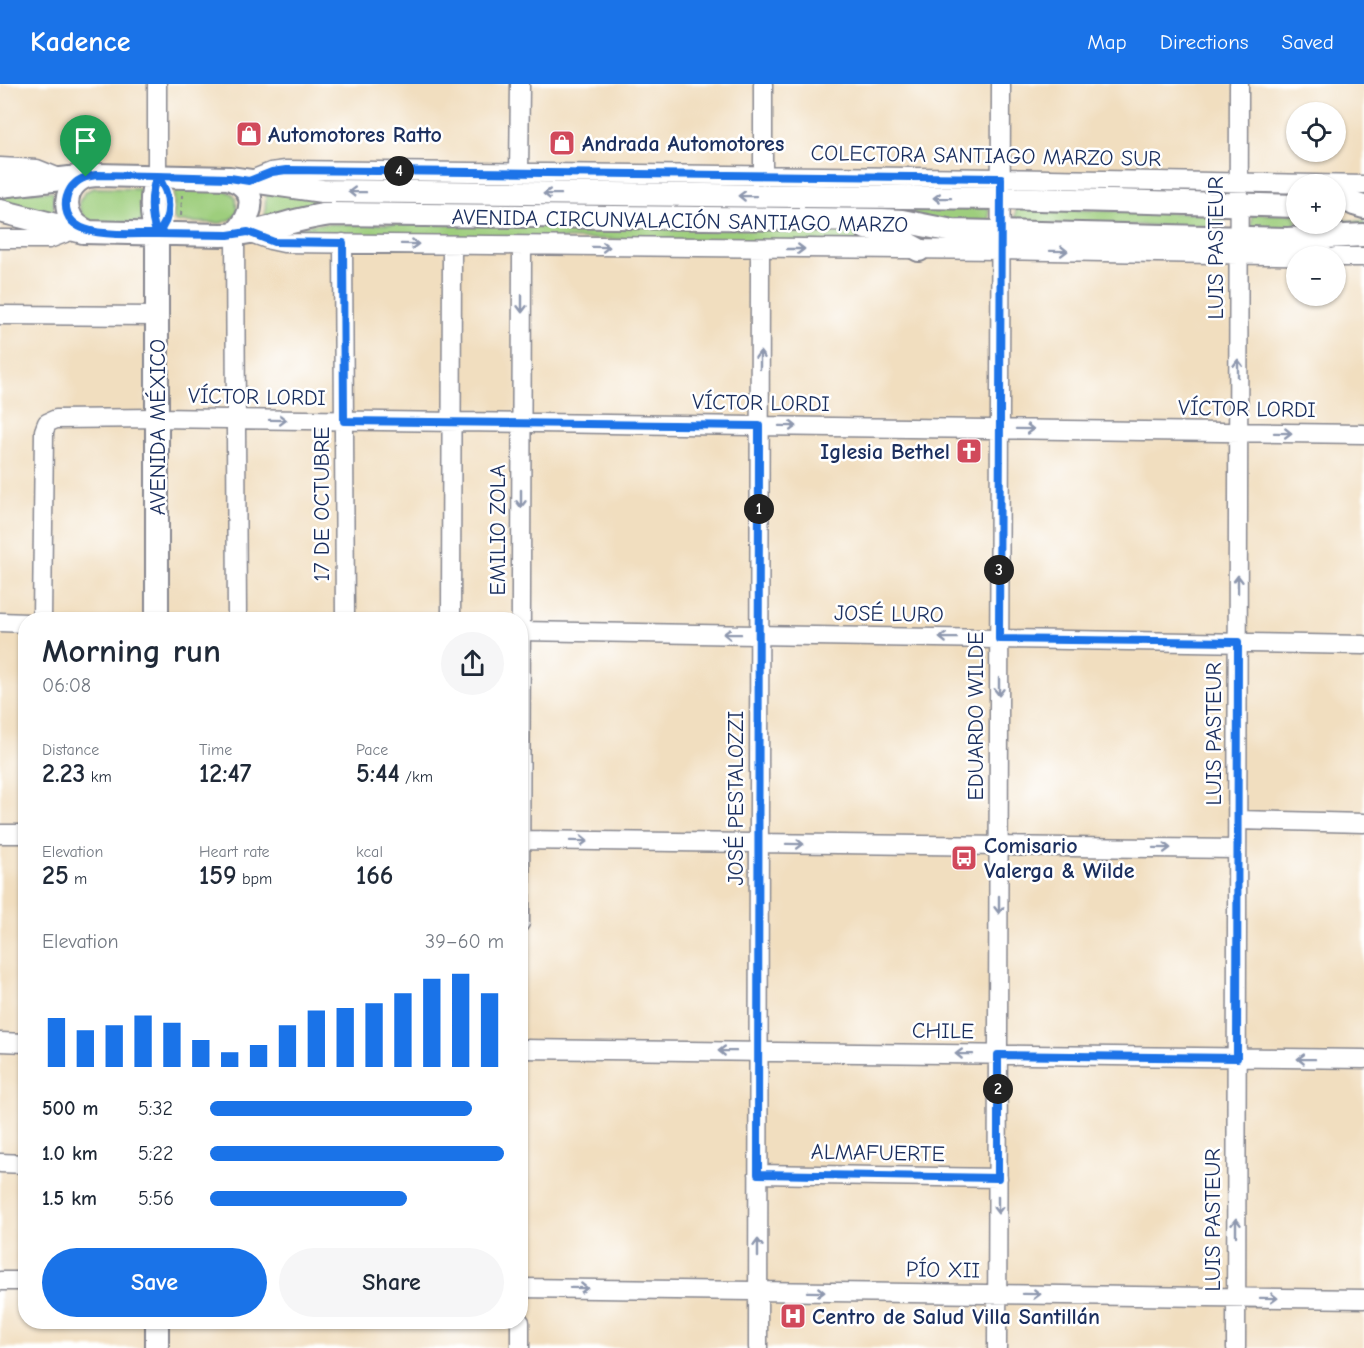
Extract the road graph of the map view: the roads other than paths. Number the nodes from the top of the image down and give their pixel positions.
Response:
1 (157, 84) edge
2 (520, 84) edge
3 (763, 84) edge
4 (1001, 84) edge
5 (1239, 84) edge
6 (0, 167) edge
7 (519, 173) junction
8 (96, 175) junction
9 (157, 176) junction
10 (763, 176) junction
11 (223, 177) junction
12 (62, 179) junction
13 (249, 181) junction
14 (1346, 185) edge
15 (1364, 185) edge
16 (0, 186) edge
17 (1001, 188) junction
18 (1286, 188) edge
19 (1239, 194) junction
20 (1346, 199) edge
21 (1286, 204) edge
22 (1364, 207) edge
23 (0, 211) edge
24 (1346, 213) edge
25 (1364, 214) edge
26 (754, 218) junction
27 (84, 231) junction
28 (241, 233) junction
29 (157, 234) junction
30 (1364, 235) edge
31 (0, 239) edge
32 (1000, 241) junction
33 (343, 243) junction
34 (452, 245) junction
35 (522, 246) junction
36 (1239, 246) junction
37 (760, 249) junction
38 (919, 250) junction
39 (1286, 251) edge
40 (1346, 257) edge
41 (1364, 257) edge
42 (0, 315) edge
43 (157, 315) junction
44 (157, 418) junction
45 (236, 419) junction
46 (344, 421) junction
47 (452, 422) junction
48 (521, 423) junction
49 (759, 426) junction
50 (1000, 429) junction
51 (1238, 432) junction
52 (1364, 434) edge
53 (42, 612) edge
54 (157, 612) edge
55 (237, 612) edge
56 (345, 612) edge
57 (452, 612) edge
58 (521, 612) edge
59 (0, 622) edge
60 (18, 623) edge
61 (528, 631) edge
62 (759, 635) junction
63 (999, 639) junction
64 (1238, 642) junction
65 (1364, 645) edge
66 (1237, 820) junction
67 (1364, 823) edge
68 (0, 834) edge
69 (18, 834) edge
70 (528, 840) edge
71 (759, 843) junction
72 (999, 846) junction
73 (1237, 849) junction
74 (0, 1042) edge
75 (18, 1043) edge
76 (528, 1049) edge
77 (758, 1052) junction
78 (998, 1055) junction
79 (1237, 1058) junction
80 (1364, 1059) edge
81 (0, 1163) edge
82 (18, 1164) edge
83 (758, 1174) junction
84 (998, 1178) junction
85 (0, 1281) edge
86 (18, 1281) edge
87 (528, 1288) edge
88 (758, 1291) junction
89 (998, 1294) junction
90 (1236, 1297) junction
91 (1364, 1299) edge
92 (157, 1329) edge
93 (520, 1329) edge
94 (157, 1348) edge
95 (520, 1348) edge
96 (758, 1348) edge
97 (997, 1348) edge
98 (1236, 1348) edge

1 - 9 street, AVENIDA MÉXICO
2 - 7 street
3 - 10 street
4 - 17 street, EDUARDO WILDE
5 - 19 street, LUIS PASTEUR
6 - 12 street
7 - 10 street, COLECTORA SANTIAGO MARZO SUR
7 - 13 street, COLECTORA SANTIAGO MARZO SUR
8 - 9 main road, AVENIDA CIRCUNVALACIÓN SANTIAGO MARZO
8 - 12 main road, AVENIDA CIRCUNVALACIÓN SANTIAGO MARZO
8 - 27 main road
9 - 11 main road, AVENIDA CIRCUNVALACIÓN SANTIAGO MARZO
9 - 29 main road, AVENIDA MÉXICO
10 - 17 street, COLECTORA SANTIAGO MARZO SUR
11 - 13 main road, AVENIDA CIRCUNVALACIÓN SANTIAGO MARZO
11 - 28 main road
12 - 16 main road, AVENIDA CIRCUNVALACIÓN SANTIAGO MARZO
17 -> 13 main road, AVENIDA CIRCUNVALACIÓN SANTIAGO MARZO
14 - 15 street
17 - 19 main road, AVENIDA CIRCUNVALACIÓN SANTIAGO MARZO
17 - 32 street, EDUARDO WILDE
18 - 19 street
19 - 21 main road, AVENIDA CIRCUNVALACIÓN SANTIAGO MARZO
19 - 36 street, LUIS PASTEUR
20 - 22 main road
23 - 27 main road, AVENIDA CIRCUNVALACIÓN SANTIAGO MARZO
24 - 25 main road
26 - 28 main road, AVENIDA CIRCUNVALACIÓN SANTIAGO MARZO
26 - 32 main road, AVENIDA CIRCUNVALACIÓN SANTIAGO MARZO
26 - 38 main road
27 - 29 main road, AVENIDA CIRCUNVALACIÓN SANTIAGO MARZO
27 - 31 street
28 - 29 main road, AVENIDA CIRCUNVALACIÓN SANTIAGO MARZO
28 - 33 street
28 - 45 street
29 - 43 main road, AVENIDA MÉXICO
30 - 36 main road, AVENIDA CIRCUNVALACIÓN SANTIAGO MARZO
32 -> 36 main road, AVENIDA CIRCUNVALACIÓN SANTIAGO MARZO
32 - 38 street
32 - 50 street, EDUARDO WILDE
33 -> 34 street
33 - 46 street, 17 DE OCTUBRE
34 - 35 street
34 - 47 street
35 -> 37 street
35 -> 48 street, EMILIO ZOLA
36 - 39 street
51 -> 36 street, LUIS PASTEUR
37 -> 38 street
49 -> 37 street, JOSÉ PESTALOZZI
40 - 41 street
42 - 43 street
43 - 44 main road, AVENIDA MÉXICO
44 - 45 street, VÍCTOR LORDI
44 - 53 street, VÍCTOR LORDI
44 - 54 main road, AVENIDA MÉXICO
45 -> 46 street, VÍCTOR LORDI
45 - 55 street
46 - 47 street, VÍCTOR LORDI
46 - 56 street, 17 DE OCTUBRE
47 - 48 street, VÍCTOR LORDI
47 - 57 street
48 - 49 street, VÍCTOR LORDI
48 -> 58 street, EMILIO ZOLA
49 -> 50 street, VÍCTOR LORDI
49 - 62 street, JOSÉ PESTALOZZI
50 -> 51 street, VÍCTOR LORDI
50 - 63 street, EDUARDO WILDE
51 -> 52 street, VÍCTOR LORDI
64 -> 51 street, LUIS PASTEUR
59 - 60 street
62 -> 61 street, JOSÉ LURO
63 -> 62 street, JOSÉ LURO
62 - 71 street, JOSÉ PESTALOZZI
63 - 64 street, JOSÉ LURO
63 -> 72 street, EDUARDO WILDE
64 - 65 street, JOSÉ LURO
64 - 66 street, LUIS PASTEUR
66 - 67 street
66 - 73 street, LUIS PASTEUR
68 - 69 street
70 -> 71 street
71 -> 72 street
71 - 77 street, JOSÉ PESTALOZZI
72 -> 73 street
72 -> 78 street, EDUARDO WILDE
73 - 79 street, LUIS PASTEUR
74 - 75 street
77 -> 76 street, CHILE
78 -> 77 street, CHILE
77 - 83 street, JOSÉ PESTALOZZI
78 - 79 street, CHILE
78 - 84 street, EDUARDO WILDE
80 -> 79 street, CHILE
90 -> 79 street, LUIS PASTEUR
81 - 82 street
83 - 84 street, ALMAFUERTE
88 -> 83 street, JOSÉ PESTALOZZI
84 -> 89 street, EDUARDO WILDE
85 - 86 street
87 -> 88 street, PÍO XII
88 -> 89 street, PÍO XII
88 - 96 street, JOSÉ PESTALOZZI
89 -> 90 street, PÍO XII
89 - 97 street, EDUARDO WILDE
90 -> 91 street, PÍO XII
90 - 98 street, LUIS PASTEUR
92 - 94 main road
93 - 95 street

